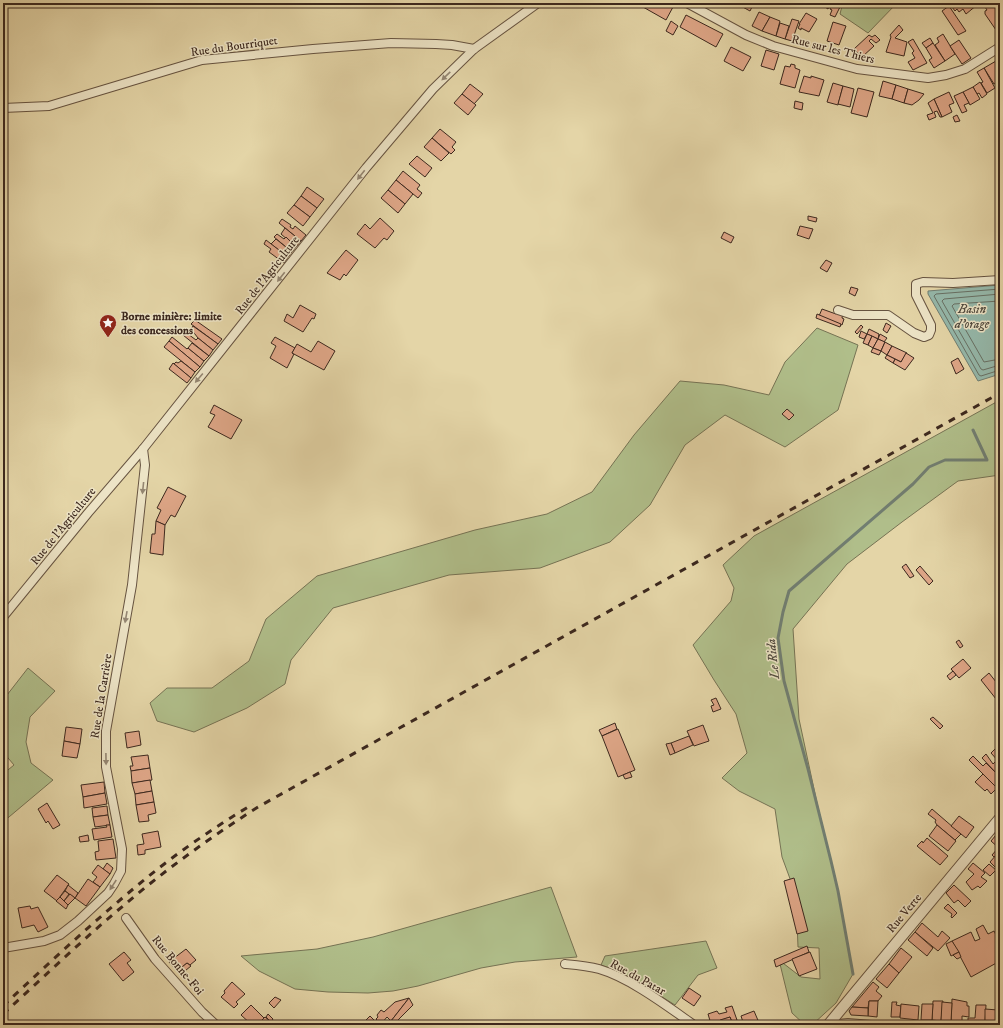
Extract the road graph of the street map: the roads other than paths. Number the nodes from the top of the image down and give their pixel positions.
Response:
1 (538, 3) edge
2 (687, 3) edge
3 (1000, 47) edge
4 (474, 49) junction
5 (3, 108) edge
6 (1000, 280) edge
7 (838, 310) dead end
8 (143, 449) junction
9 (3, 617) edge
10 (1000, 818) edge
11 (126, 918) dead end
12 (3, 948) edge
13 (565, 964) dead end
14 (216, 1025) edge
15 (694, 1025) edge
16 (828, 1025) edge
17 (871, 1025) edge

1 - 4 street, Rue de l'Agriculture
2 - 3 street, Rue sur les Thiers
4 - 5 street, Rue du Bourriquet
4 -> 8 street, Rue de l'Agriculture
6 - 7 street
8 - 9 street, Rue de l'Agriculture
8 -> 12 street, Rue de la Carrière
10 - 16 street, Rue Verte
11 - 14 street, Rue Bonne-Foi
13 - 15 street, Rue du Patar
16 - 17 street

